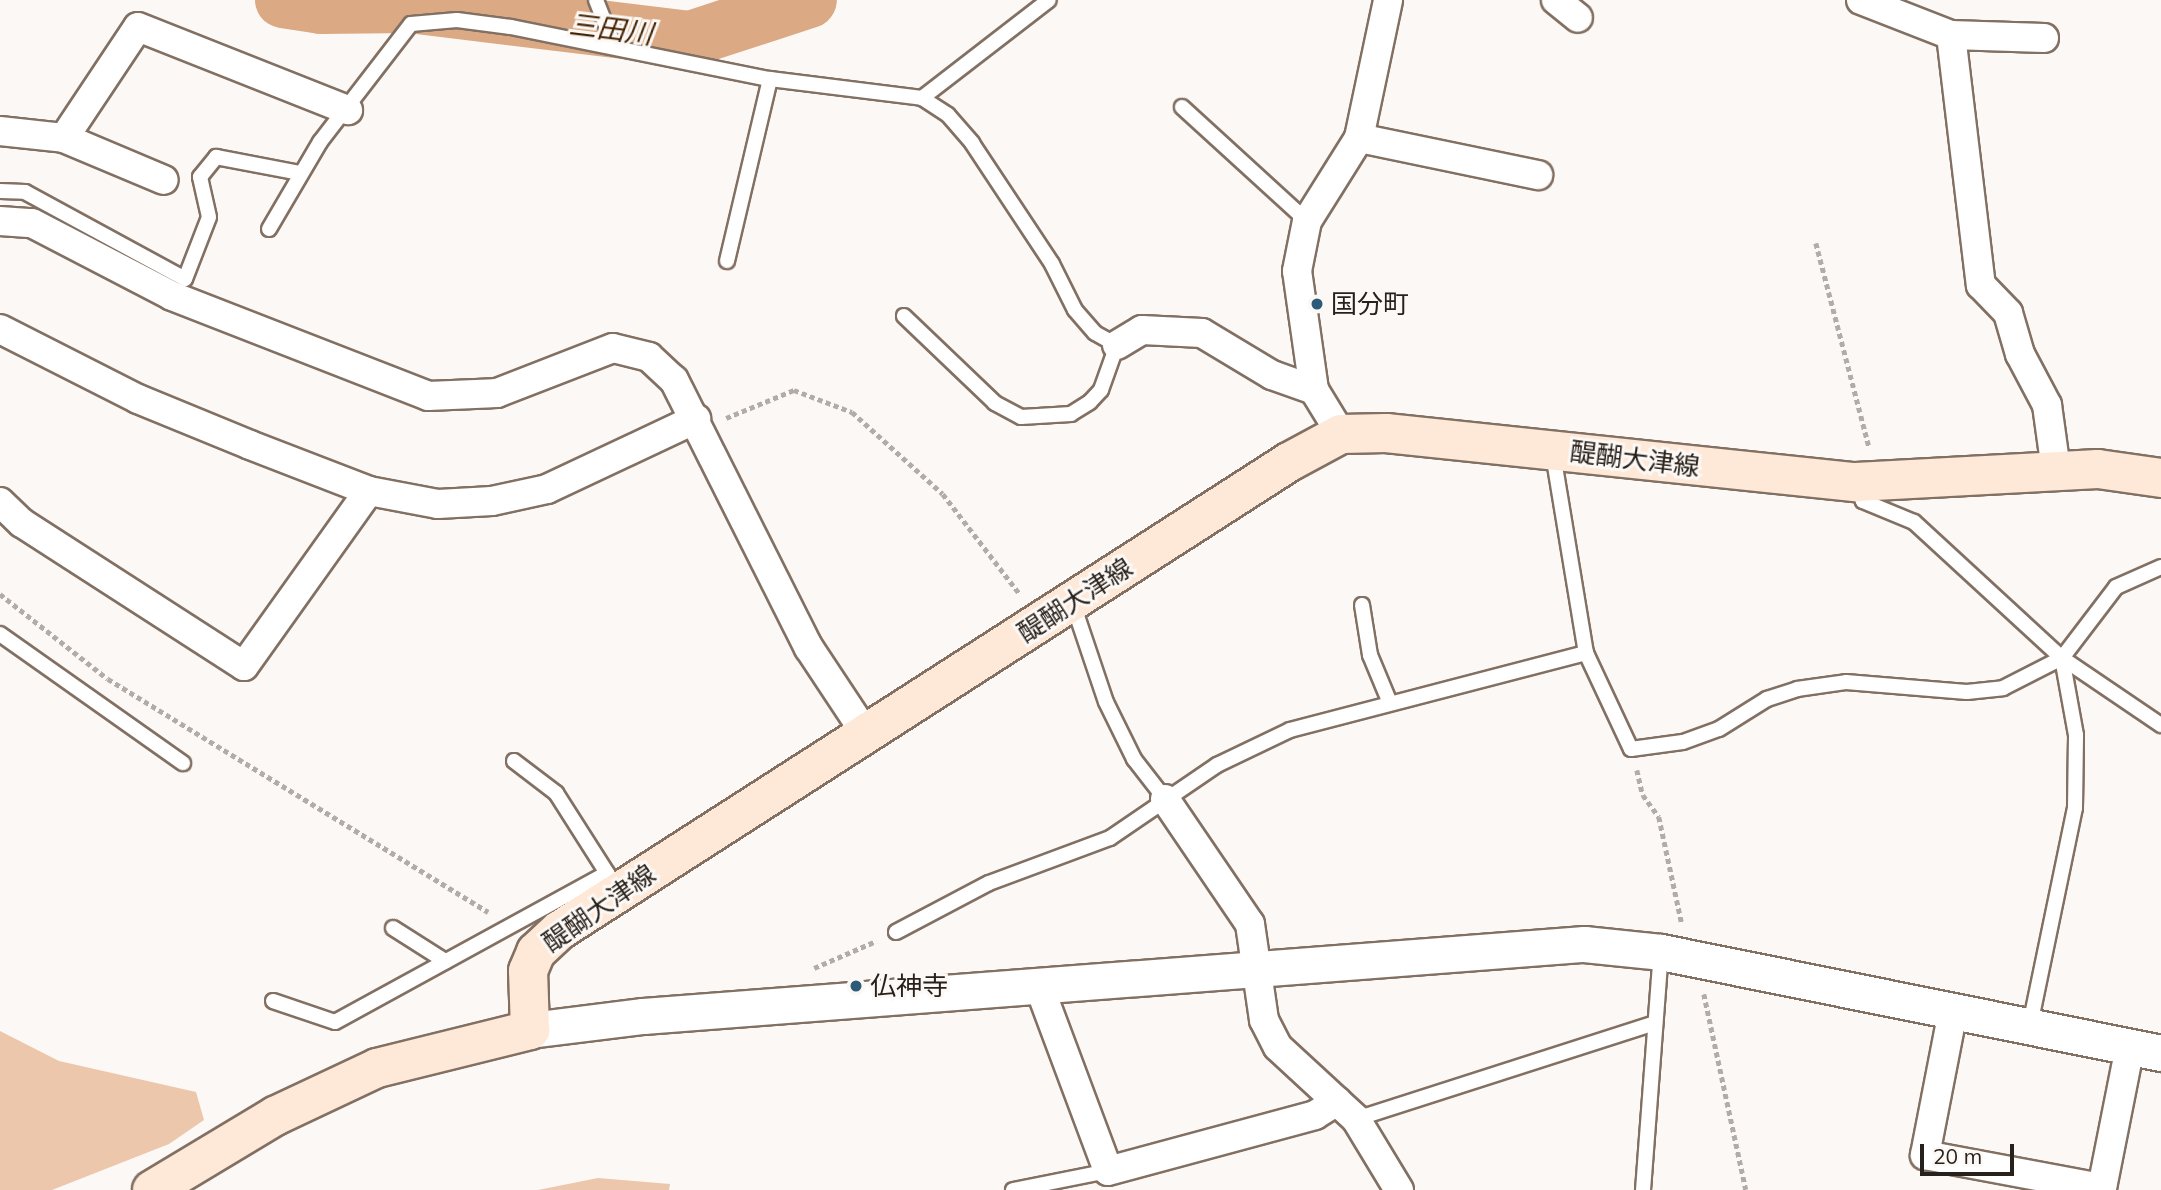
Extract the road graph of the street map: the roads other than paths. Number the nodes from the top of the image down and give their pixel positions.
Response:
1 (596, 0) edge
2 (1049, 0) edge
3 (1388, 0) edge
4 (1556, 0) edge
5 (1861, 0) edge
6 (1578, 18) dead end
7 (1951, 35) junction
8 (2044, 38) dead end
9 (613, 44) junction
10 (770, 79) junction
11 (922, 98) junction
12 (1182, 107) dead end
13 (348, 110) junction
14 (0, 131) edge
15 (65, 138) junction
16 (1359, 138) junction
17 (300, 173) junction
18 (1538, 175) dead end
19 (164, 180) dead end
20 (0, 191) edge
21 (0, 221) edge
22 (1307, 221) junction
23 (269, 229) dead end
24 (727, 261) dead end
25 (904, 316) dead end
26 (0, 329) edge
27 (1117, 345) junction
28 (1314, 390) junction
29 (698, 424) junction
30 (1341, 434) junction
31 (1553, 449) junction
32 (2056, 470) junction
33 (2161, 478) edge
34 (1866, 482) junction
35 (369, 491) junction
36 (0, 502) edge
37 (2161, 567) edge
38 (1073, 602) junction
39 (1362, 605) dead end
40 (0, 634) edge
41 (1586, 653) junction
42 (2062, 659) junction
43 (1390, 703) junction
44 (2161, 725) edge
45 (866, 734) junction
46 (514, 761) dead end
47 (183, 763) dead end
48 (1165, 799) junction
49 (613, 882) junction
50 (393, 928) dead end
51 (896, 932) road end
52 (1680, 956) junction
53 (445, 961) junction
54 (1257, 970) junction
55 (1038, 986) junction
56 (273, 1002) dead end
57 (1953, 1011) junction
58 (1655, 1023) junction
59 (2030, 1027) junction
60 (530, 1030) junction
61 (2146, 1050) edge
62 (1347, 1110) junction
63 (1108, 1171) junction
64 (152, 1190) edge
65 (1013, 1190) edge
66 (1399, 1190) edge
67 (1643, 1190) edge

1 - 9 lane
2 - 11 lane
3 - 16 street
4 - 6 street
5 - 7 street
7 - 8 street
7 - 32 street
9 - 10 lane
9 - 13 lane
10 - 11 lane
10 - 24 lane
11 - 27 lane
12 - 22 lane
13 - 15 street
13 - 17 lane
14 - 15 street
15 - 19 street
16 - 18 street
16 - 22 street
17 - 20 lane
17 - 23 lane
21 - 29 street
22 - 28 street
25 - 27 lane
26 - 35 street
27 - 28 street
28 - 30 street
29 - 35 street
29 - 45 street
30 - 31 main road, 醍醐大津線
30 - 38 main road, 醍醐大津線
31 - 34 main road, 醍醐大津線
31 - 41 lane
32 - 33 main road, 醍醐大津線
32 - 34 main road, 醍醐大津線
34 - 42 lane
35 - 36 street
37 - 42 lane
38 - 45 main road, 醍醐大津線
38 - 48 lane
39 - 43 lane
40 - 47 lane
41 - 42 lane
41 - 43 lane
42 - 44 lane
42 - 59 lane
43 - 48 lane
45 - 49 main road, 醍醐大津線
46 - 49 lane
48 - 51 lane
48 - 54 street
49 - 53 lane
49 - 60 main road, 醍醐大津線
50 - 53 lane
52 - 54 street
52 - 57 street
52 - 58 lane
53 - 56 lane
54 - 55 street
54 - 62 street
55 - 60 street
55 - 63 street
57 - 59 street
57 - 61 street
58 - 62 lane
58 - 67 lane
59 - 61 street
60 - 64 main road
62 - 63 street
62 - 66 street
63 - 65 lane

